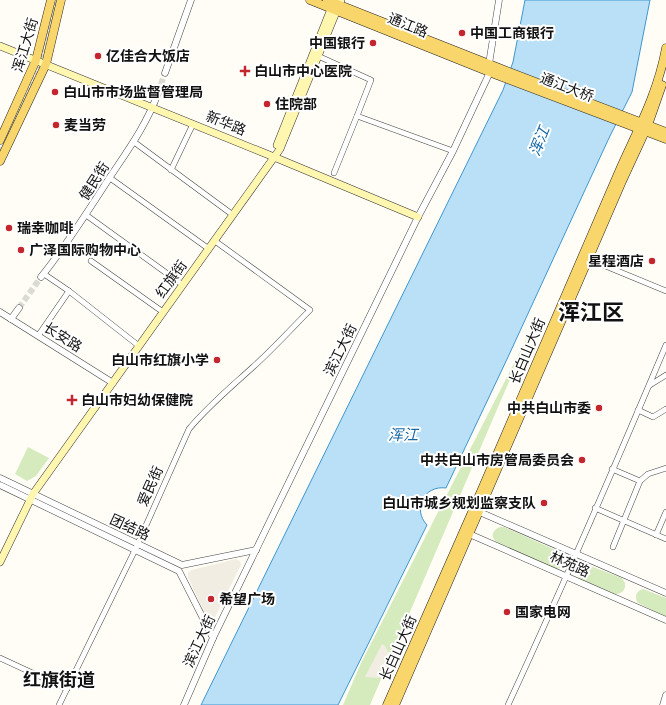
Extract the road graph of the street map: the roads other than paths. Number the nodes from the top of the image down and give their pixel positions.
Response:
1 (51, 0) edge
2 (60, 0) edge
3 (191, 0) edge
4 (310, 0) edge
5 (499, 0) edge
6 (335, 4) edge
7 (0, 46) edge
8 (666, 48) edge
9 (318, 56) junction
10 (36, 60) junction
11 (46, 64) junction
12 (494, 70) junction
13 (666, 71) edge
14 (165, 73) tunnel mouth
15 (158, 93) tunnel mouth
16 (153, 107) junction
17 (357, 116) junction
18 (193, 124) junction
19 (644, 127) junction
20 (666, 132) edge
21 (666, 139) edge
22 (0, 140) edge
23 (134, 142) junction
24 (453, 150) junction
25 (274, 157) junction
26 (0, 161) edge
27 (171, 170) junction
28 (334, 173) dead end
29 (110, 178) junction
30 (233, 215) junction
31 (86, 216) junction
32 (418, 217) junction
33 (215, 241) junction
34 (208, 250) junction
35 (586, 258) junction
36 (92, 261) dead end
37 (42, 276) joint
38 (183, 285) junction
39 (68, 291) junction
40 (666, 291) edge
41 (19, 308) tunnel mouth
42 (0, 312) edge
43 (163, 312) junction
44 (11, 319) junction
45 (38, 336) junction
46 (139, 346) junction
47 (666, 346) edge
48 (666, 374) edge
49 (113, 383) junction
50 (649, 385) junction
51 (666, 409) edge
52 (638, 410) junction
53 (666, 468) edge
54 (612, 469) junction
55 (0, 478) edge
56 (640, 481) junction
57 (0, 484) edge
58 (32, 497) junction
59 (595, 508) junction
60 (476, 511) junction
61 (666, 512) edge
62 (624, 521) junction
63 (466, 533) junction
64 (656, 535) junction
65 (666, 539) edge
66 (136, 547) junction
67 (613, 547) dead end
68 (256, 550) junction
69 (577, 554) junction
70 (0, 562) edge
71 (182, 565) junction
72 (179, 571) junction
73 (567, 576) junction
74 (666, 594) edge
75 (666, 620) edge
76 (213, 638) junction
77 (0, 658) edge
78 (67, 689) junction
79 (666, 695) edge
80 (59, 705) edge
81 (184, 705) edge
82 (387, 705) edge
83 (395, 705) edge
84 (508, 705) edge
85 (663, 705) edge

1 - 10 main road, 浑江大街
2 - 11 main road, 浑江大街
3 - 14 street
4 - 6 main road, 通江路
5 - 12 street, 滨江大街
6 - 9 main road, 红旗街
6 - 12 main road, 通江路
6 - 25 main road
7 - 10 main road, 新华路
8 - 19 main road, 长白山大街
9 - 17 street
9 - 25 main road, 红旗街
10 - 11 main road, 新华路
10 - 22 main road, 浑江大街
11 - 16 main road, 新华路
11 - 26 main road, 浑江大街
12 - 19 main road, 通江大桥
12 - 24 street, 滨江大街
13 - 19 main road, 长白山大街
15 - 16 street, 健民街
16 - 18 main road, 新华路
16 - 23 street, 健民街
17 - 24 street
17 - 28 street
18 - 25 main road, 新华路
18 - 27 street
19 - 20 main road
19 - 21 main road
19 - 35 main road, 长白山大街
23 - 27 street
23 - 29 street, 健民街
24 - 32 street, 滨江大街
25 - 30 main road, 红旗街
25 - 32 main road, 新华路
27 - 30 street
29 - 31 street, 健民街
29 - 34 street
30 - 33 main road, 红旗街
31 - 37 street, 健民街
31 - 38 street
32 - 68 street, 滨江大街
33 - 34 main road, 红旗街
33 - 66 street, 爱民街
34 - 38 main road, 红旗街
35 - 40 street
35 - 60 main road, 长白山大街
36 - 43 street
37 - 39 street
38 - 43 main road, 红旗街
39 - 45 street
39 - 46 street
41 - 44 street
42 - 44 street, 长安路
43 - 46 main road, 红旗街
44 - 45 street, 长安路
45 - 49 street, 长安路
46 - 49 main road, 红旗街
47 - 50 street
48 - 50 street
49 - 58 main road, 红旗街
50 - 52 street
51 - 52 street
52 - 54 street
53 - 56 street
54 - 56 street
54 - 59 street
55 - 58 street, 团结路
56 - 62 street
57 - 58 street, 团结路
58 - 66 street, 团结路
58 - 70 main road, 红旗街
59 - 62 street
59 - 69 street
60 - 63 main road, 长白山大街
60 - 69 street, 林苑路
61 - 64 street
62 - 64 street
62 - 67 street
63 - 73 street, 林苑路
63 - 82 main road, 长白山大街
63 - 83 main road, 长白山大街
64 - 65 street
66 - 71 street, 团结路
66 - 72 street, 团结路
66 - 78 street, 爱民街
68 - 71 street
68 - 76 street, 滨江大街
69 - 73 street
69 - 74 street, 林苑路
71 - 72 street
72 - 76 street
73 - 75 street, 林苑路
73 - 84 street
76 - 81 street, 滨江大街
77 - 78 street
78 - 80 street, 爱民街
79 - 85 street

